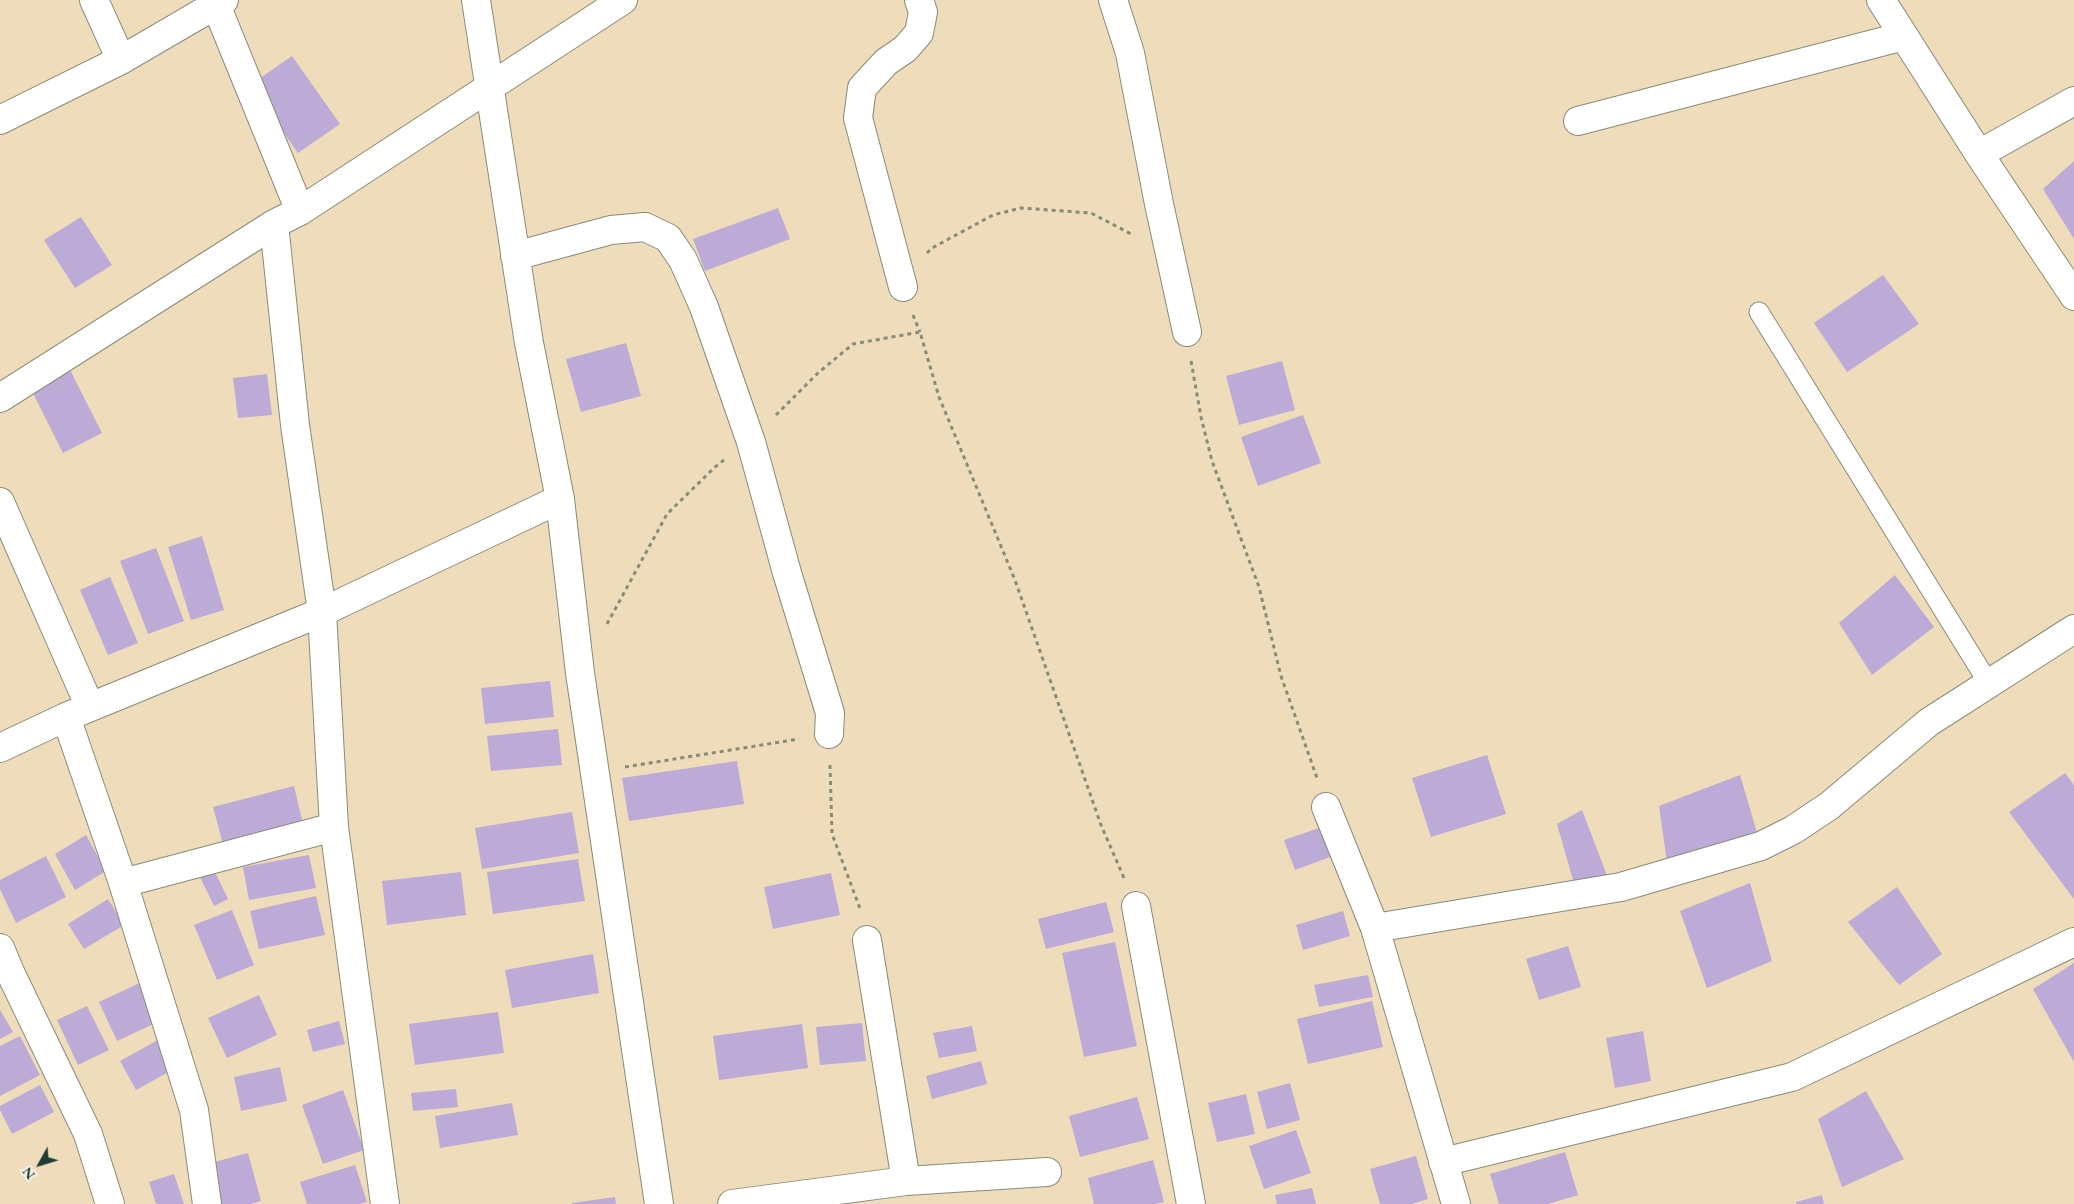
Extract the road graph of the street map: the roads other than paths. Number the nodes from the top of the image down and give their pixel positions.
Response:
1 (94, 0) edge
2 (476, 0) edge
3 (623, 0) edge
4 (919, 0) edge
5 (1113, 0) edge
6 (1881, 0) edge
7 (218, 2) edge
8 (1904, 36) junction
9 (121, 60) junction
10 (490, 86) junction
11 (2074, 101) edge
12 (0, 120) edge
13 (1578, 122) dead end
14 (1979, 154) junction
15 (300, 211) junction
16 (274, 224) junction
17 (515, 256) junction
18 (903, 287) road end
19 (2074, 296) edge
20 (1759, 312) dead end
21 (1187, 332) road end
22 (0, 398) edge
23 (560, 499) junction
24 (0, 502) edge
25 (322, 612) junction
26 (2074, 629) edge
27 (1989, 684) junction
28 (90, 707) junction
29 (66, 717) junction
30 (828, 734) road end
31 (0, 748) edge
32 (1326, 807) road end
33 (334, 827) junction
34 (123, 883) junction
35 (1136, 906) road end
36 (1375, 928) junction
37 (867, 940) road end
38 (2074, 942) edge
39 (3, 965) edge
40 (1443, 1162) junction
41 (1047, 1172) dead end
42 (906, 1181) junction
43 (110, 1204) edge
44 (207, 1204) edge
45 (384, 1204) edge
46 (658, 1204) edge
47 (732, 1204) edge
48 (1192, 1204) edge
49 (1456, 1204) edge

1 - 9 street
2 - 10 street
3 - 10 street
4 - 18 street
5 - 21 street
6 - 8 street
7 - 9 street
7 - 15 street
8 - 13 street
8 - 14 street
9 - 12 street
10 - 15 street
10 - 17 street
11 - 14 street
14 - 19 street
15 - 16 street
16 - 22 street
16 - 25 street
17 - 23 street
17 - 30 street
20 - 27 lane
23 - 25 street
23 - 46 street
24 - 28 street
25 - 28 street
25 - 33 street
26 - 27 street
27 - 36 street
28 - 29 street
29 - 31 street
29 - 34 street
32 - 36 street
33 - 34 street
33 - 45 street
34 - 44 street
35 - 48 street
36 - 40 street
37 - 42 street
38 - 40 street
39 - 43 street
40 - 49 street
41 - 42 street
42 - 47 street

